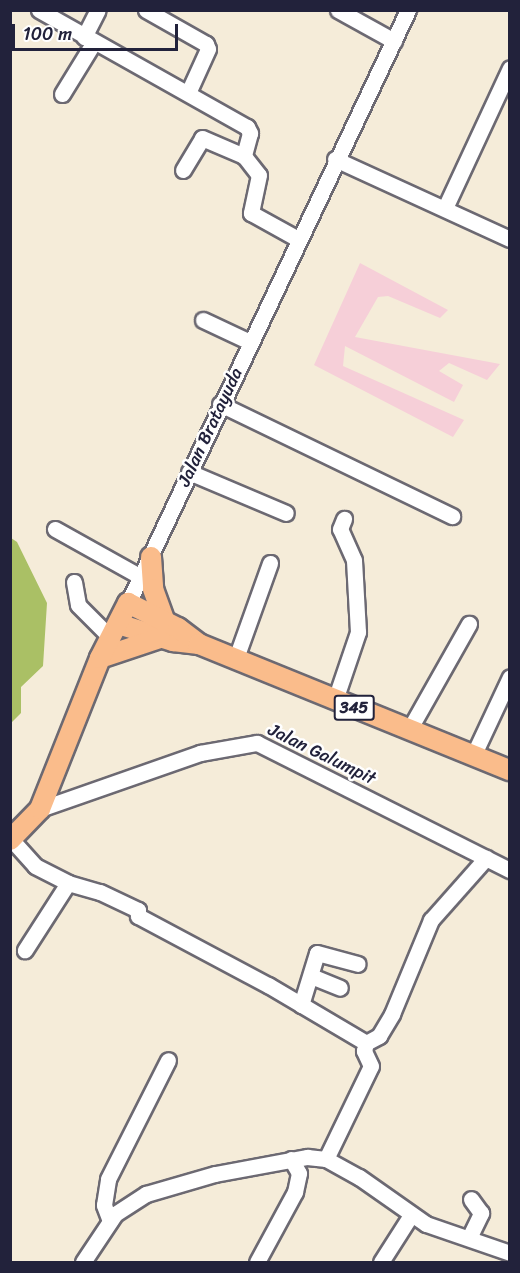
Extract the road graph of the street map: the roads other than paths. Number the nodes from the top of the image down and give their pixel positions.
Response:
1 (39, 10) edge
2 (98, 10) edge
3 (146, 10) edge
4 (338, 10) edge
5 (408, 10) edge
6 (89, 39) junction
7 (393, 41) junction
8 (510, 68) edge
9 (188, 93) junction
10 (62, 94) dead end
11 (244, 156) junction
12 (335, 159) junction
13 (183, 170) dead end
14 (444, 208) junction
15 (298, 239) junction
16 (510, 239) edge
17 (203, 320) dead end
18 (250, 342) junction
19 (220, 404) junction
20 (189, 472) junction
21 (286, 513) dead end
22 (452, 516) dead end
23 (344, 519) dead end
24 (55, 529) dead end
25 (151, 557) junction
26 (270, 564) dead end
27 (141, 577) junction
28 (74, 582) dead end
29 (128, 603) junction
30 (469, 624) dead end
31 (163, 630) junction
32 (114, 631) junction
33 (100, 658) junction
34 (236, 658) junction
35 (510, 677) edge
36 (335, 700) junction
37 (410, 730) junction
38 (473, 756) junction
39 (510, 770) edge
40 (40, 809) junction
41 (11, 840) edge
42 (486, 858) junction
43 (510, 870) edge
44 (68, 883) junction
45 (25, 950) dead end
46 (358, 964) dead end
47 (311, 976) junction
48 (340, 988) dead end
49 (302, 1005) junction
50 (366, 1043) junction
51 (168, 1060) dead end
52 (326, 1160) junction
53 (294, 1163) junction
54 (471, 1199) dead end
55 (408, 1220) junction
56 (110, 1221) junction
57 (469, 1238) junction
58 (510, 1253) edge
59 (83, 1263) edge
60 (257, 1263) edge
61 (381, 1263) edge

1 - 6 street
2 - 6 street
3 - 9 street
4 - 7 street
5 - 7 street, Jalan Bratayuda
6 - 9 street
6 - 10 street
7 - 12 street, Jalan Bratayuda
8 - 14 street
9 - 11 street
11 - 13 street
11 - 15 street
12 - 14 street
12 - 15 street, Jalan Bratayuda
14 - 16 street
15 - 18 street, Jalan Bratayuda
17 - 18 street
18 - 19 street, Jalan Bratayuda
19 - 20 street, Jalan Bratayuda
19 - 22 street
20 - 21 street
20 - 25 street, Jalan Bratayuda
23 - 36 street
24 - 27 street
25 - 27 street, Jalan Bratayuda
25 - 31 main road
26 - 34 street
27 - 29 street, Jalan Bratayuda
28 - 32 street
29 - 31 main road, 345
29 - 32 main road, Jalan Bratayuda
30 - 37 street
31 - 32 main road, 345
31 - 33 main road, 345
31 - 34 main road, 345
32 - 33 main road, Jalan Bratayuda
33 - 40 main road, Jalan Bratayuda
34 - 36 main road, 345
35 - 38 street
36 - 37 main road, 345
37 - 38 main road, 345
38 - 39 main road, 345
40 - 41 main road, Jalan Bratayuda
40 - 42 street, Jalan Galumpit
41 - 44 street
42 - 43 street, Jalan Galumpit
42 - 50 street
44 - 45 street
44 - 49 street
46 - 47 street
47 - 48 street
47 - 49 street
49 - 50 street
50 - 52 street
51 - 56 street
52 - 53 street
52 - 55 street
53 - 56 street
53 - 60 street
54 - 57 street
55 - 57 street
55 - 61 street
56 - 59 street
57 - 58 street

